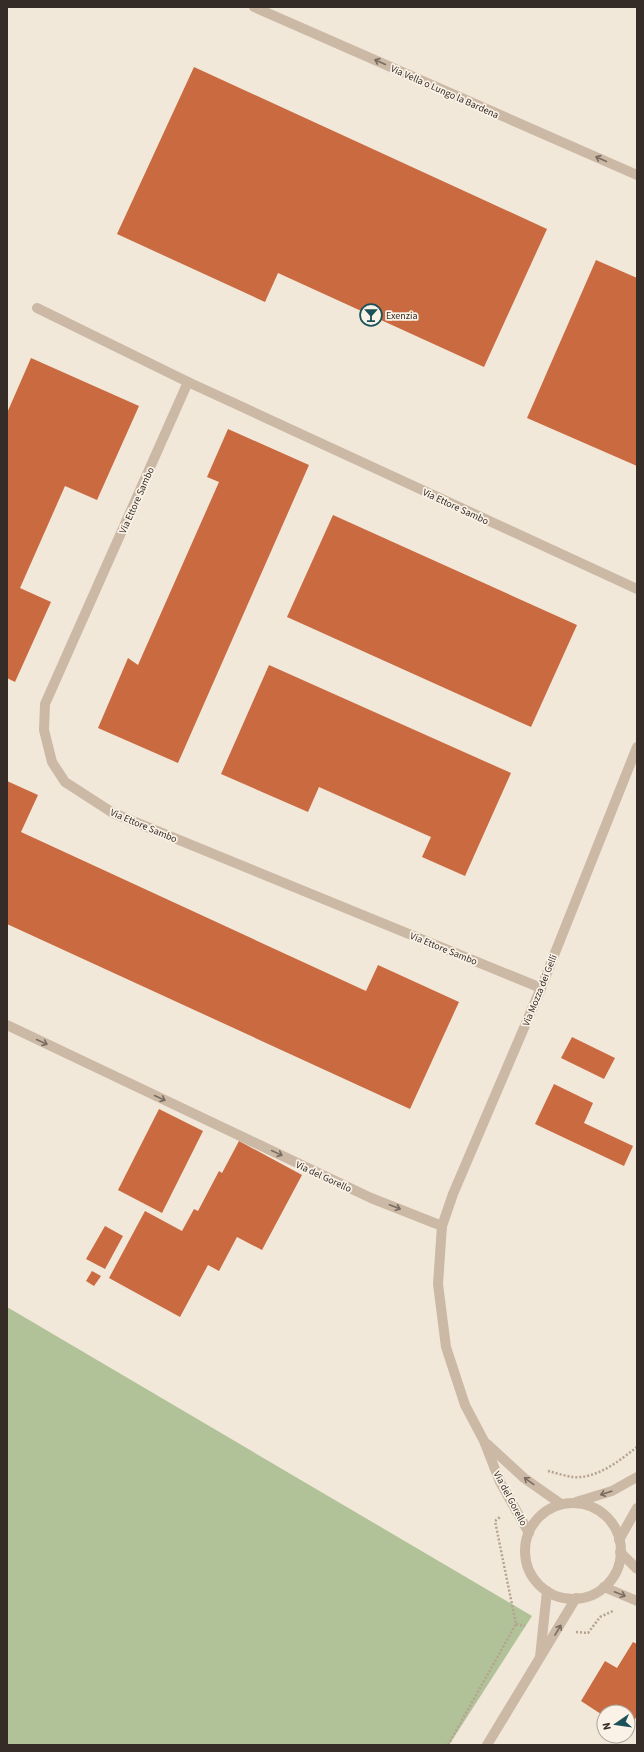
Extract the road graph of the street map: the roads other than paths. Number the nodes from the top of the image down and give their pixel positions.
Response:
1 (254, 7) edge
2 (637, 175) edge
3 (37, 308) dead end
4 (188, 382) junction
5 (637, 589) edge
6 (636, 751) edge
7 (541, 988) junction
8 (7, 1025) edge
9 (442, 1226) junction
10 (484, 1441) junction
11 (637, 1477) edge
12 (574, 1503) junction
13 (561, 1504) junction
14 (637, 1508) edge
15 (529, 1533) junction
16 (619, 1540) junction
17 (620, 1552) junction
18 (637, 1569) edge
19 (604, 1587) junction
20 (547, 1591) junction
21 (576, 1598) junction
22 (637, 1601) edge
23 (539, 1661) junction
24 (487, 1745) edge

2 -> 1 street, Via Vella o Lungo la Bardena
3 - 4 street, Via Ettore Sambo
4 - 5 street, Via Ettore Sambo
4 - 7 street, Via Ettore Sambo
6 - 7 street, Via Mozza dei Gelli
7 - 9 street, Via Mozza dei Gelli
8 -> 9 street, Via del Gorello
9 - 10 street, Via del Gorello
13 -> 10 street, Via del Gorello
10 - 15 street, Via del Gorello
11 -> 12 street
12 - 13 street
12 - 16 street
13 - 15 street
14 - 16 street
15 - 20 street
16 - 17 street
17 - 18 street
17 - 19 street
19 - 21 street
19 -> 22 street
20 - 21 street
20 - 23 street
23 -> 21 street
23 - 24 street

